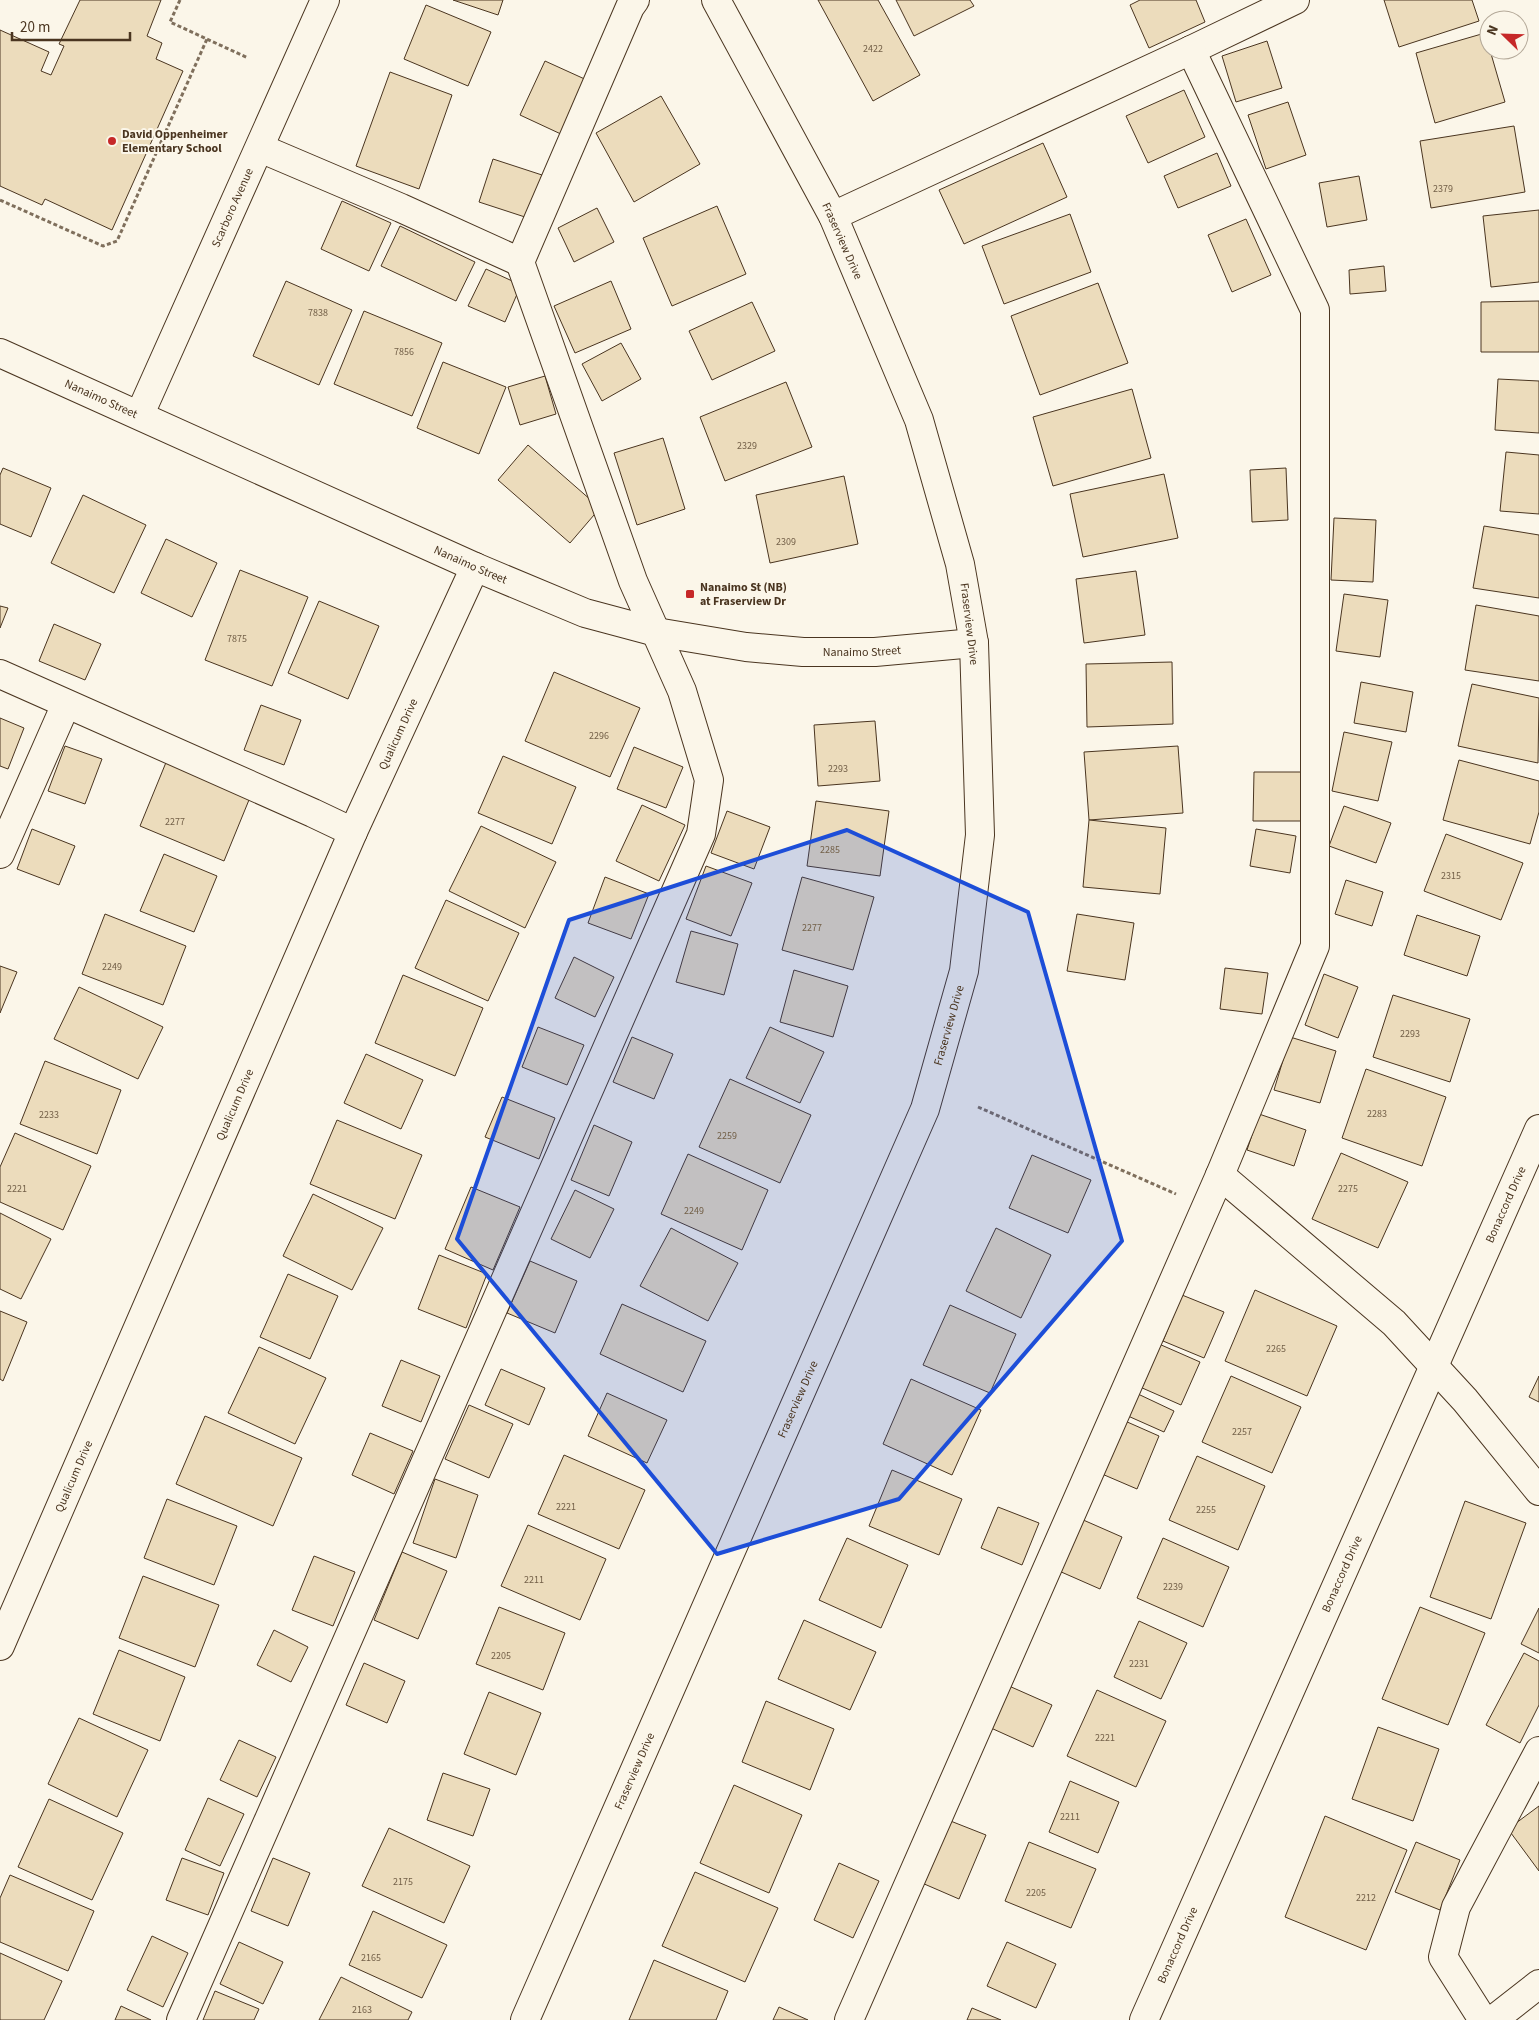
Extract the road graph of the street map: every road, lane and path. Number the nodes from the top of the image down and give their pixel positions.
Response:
1 (180, 0) edge
2 (325, 0) edge
3 (635, 0) edge
4 (716, 0) edge
5 (1295, 0) edge
6 (1254, 8) edge
7 (207, 39) junction
8 (1191, 50) junction
9 (248, 58) dead end
10 (260, 148) junction
11 (0, 200) edge
12 (833, 216) junction
13 (520, 262) junction
14 (0, 352) edge
15 (140, 414) junction
16 (475, 567) junction
17 (656, 632) junction
18 (974, 643) junction
19 (0, 674) edge
20 (66, 704) junction
21 (353, 832) junction
22 (0, 854) edge
23 (978, 1107) dead end
24 (1539, 1129) edge
25 (1220, 1175) junction
26 (1206, 1207) junction
27 (1434, 1366) junction
28 (1539, 1491) edge
29 (0, 1646) edge
30 (1539, 1751) edge
31 (1539, 1984) edge
32 (181, 2020) edge
33 (525, 2020) edge
34 (849, 2020) edge
35 (1144, 2020) edge
36 (1483, 2020) edge
37 (1493, 2020) edge

1 - 7 path
2 - 10 street, Scarboro Avenue
3 - 13 street
4 - 12 street, Fraserview Drive
5 - 6 street
6 - 8 street
7 - 9 path
7 - 11 path
8 - 12 street
8 - 25 street
10 - 13 street
10 - 15 street, Scarboro Avenue
12 - 18 street, Fraserview Drive
13 - 17 street
14 - 15 street, Nanaimo Street
15 - 16 street, Nanaimo Street
16 - 17 street, Nanaimo Street
16 - 21 street, Qualicum Drive
17 - 18 street, Nanaimo Street
17 - 32 street
18 - 33 street, Fraserview Drive
19 - 20 street
20 - 21 street
20 - 22 street
21 - 29 street, Qualicum Drive
23 - 26 path
24 - 27 street, Bonaccord Drive
25 - 26 street
25 - 27 street
26 - 34 street
27 - 28 street
27 - 35 street, Bonaccord Drive
30 - 36 street
31 - 37 street

